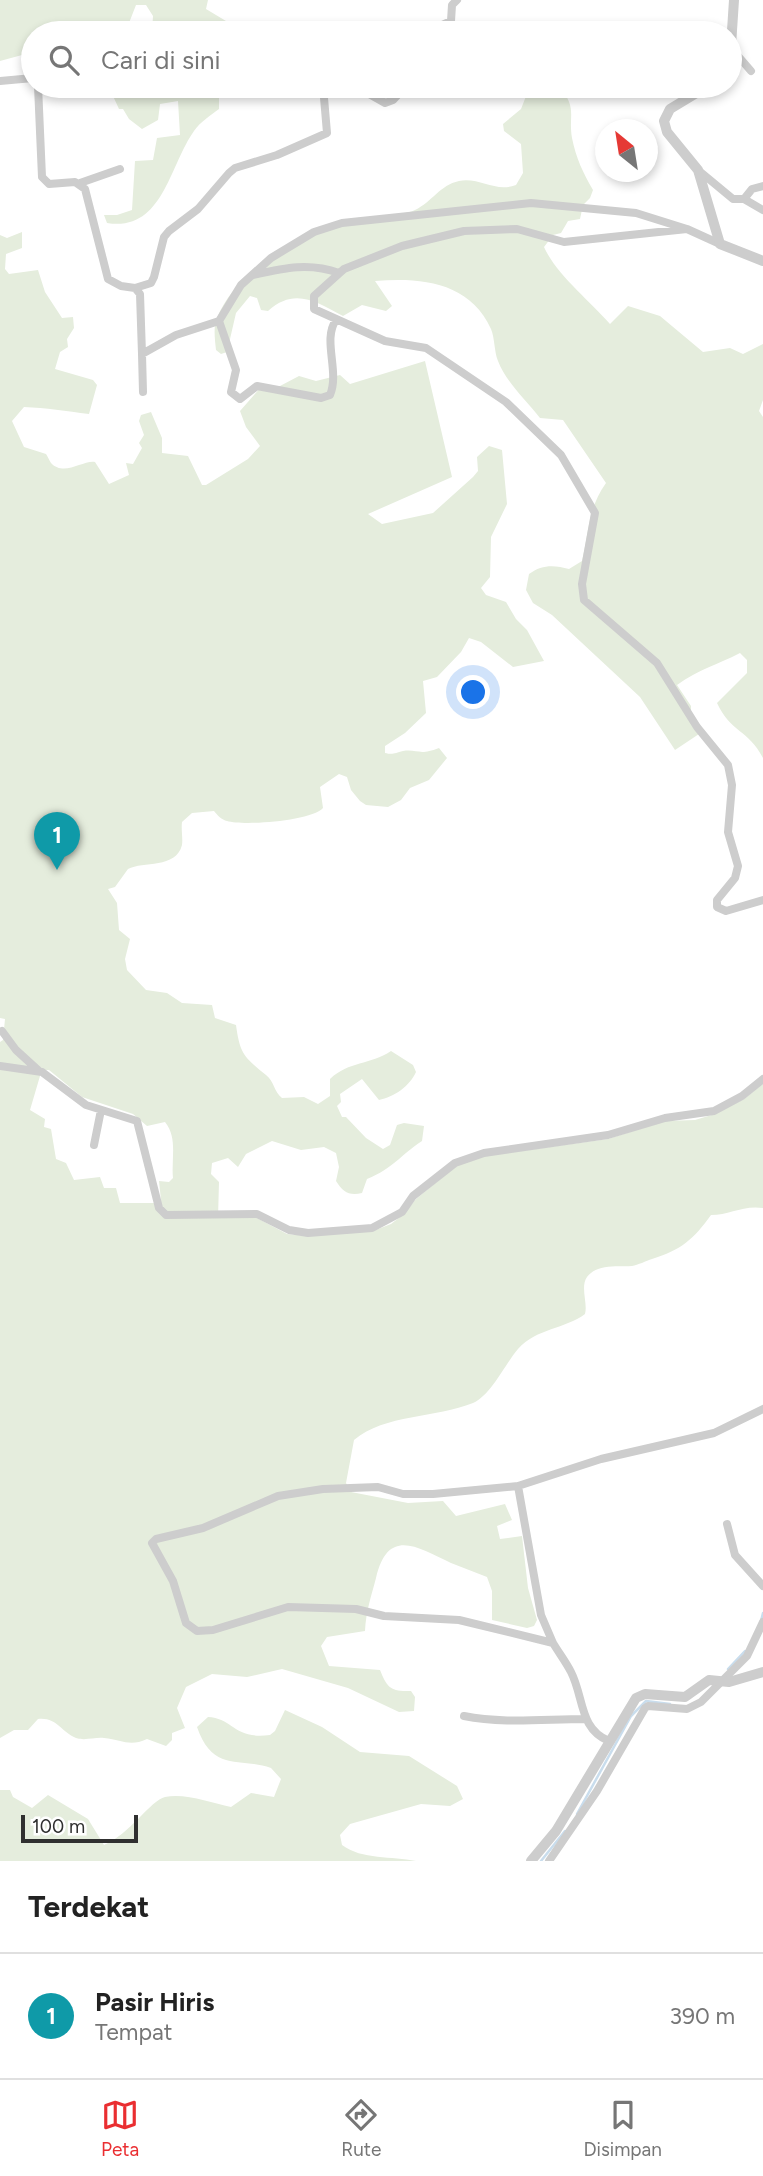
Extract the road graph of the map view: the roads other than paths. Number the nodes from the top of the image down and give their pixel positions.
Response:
1 (457, 0) edge
2 (734, 0) edge
3 (451, 21) edge
4 (733, 21) edge
5 (742, 61) edge
6 (751, 71) dead end
7 (21, 79) edge
8 (0, 81) edge
9 (39, 98) edge
10 (324, 98) edge
11 (376, 98) edge
12 (395, 98) edge
13 (688, 98) edge
14 (120, 169) dead end
15 (698, 170) junction
16 (80, 183) junction
17 (763, 186) edge
18 (744, 200) junction
19 (763, 210) edge
20 (687, 229) junction
21 (720, 244) junction
22 (763, 261) edge
23 (339, 273) junction
24 (251, 276) junction
25 (135, 288) junction
26 (336, 320) junction
27 (219, 321) junction
28 (142, 354) junction
29 (143, 392) dead end
30 (763, 900) edge
31 (2, 1031) dead end
32 (0, 1066) edge
33 (39, 1071) junction
34 (763, 1079) edge
35 (101, 1110) junction
36 (94, 1145) dead end
37 (763, 1409) edge
38 (518, 1486) junction
39 (727, 1524) dead end
40 (763, 1586) edge
41 (763, 1622) edge
42 (553, 1643) junction
43 (763, 1672) edge
44 (718, 1681) junction
45 (464, 1716) dead end
46 (585, 1719) junction
47 (609, 1741) junction
48 (531, 1861) edge
49 (549, 1861) edge

1 - 3 street
2 - 4 street
5 - 6 street
7 - 8 street
9 - 16 street
10 - 25 street
11 - 12 street
13 - 15 street
14 - 16 street
15 - 18 street
15 - 21 street
16 - 25 street
17 - 18 street
18 - 19 street
20 - 21 street
20 - 23 street
20 - 24 street
21 - 22 street
23 - 24 street
23 - 26 street
24 - 27 street
25 - 28 street
26 - 27 street
26 - 30 street
27 - 28 street
28 - 29 street
31 - 33 street
32 - 33 street
33 - 35 street
34 - 35 street
35 - 36 street
37 - 38 street
38 - 42 street
38 - 42 street
39 - 40 street
41 - 44 street
42 - 46 street
43 - 44 street
44 - 47 street
44 - 49 street
45 - 46 street
46 - 47 street
47 - 48 street

